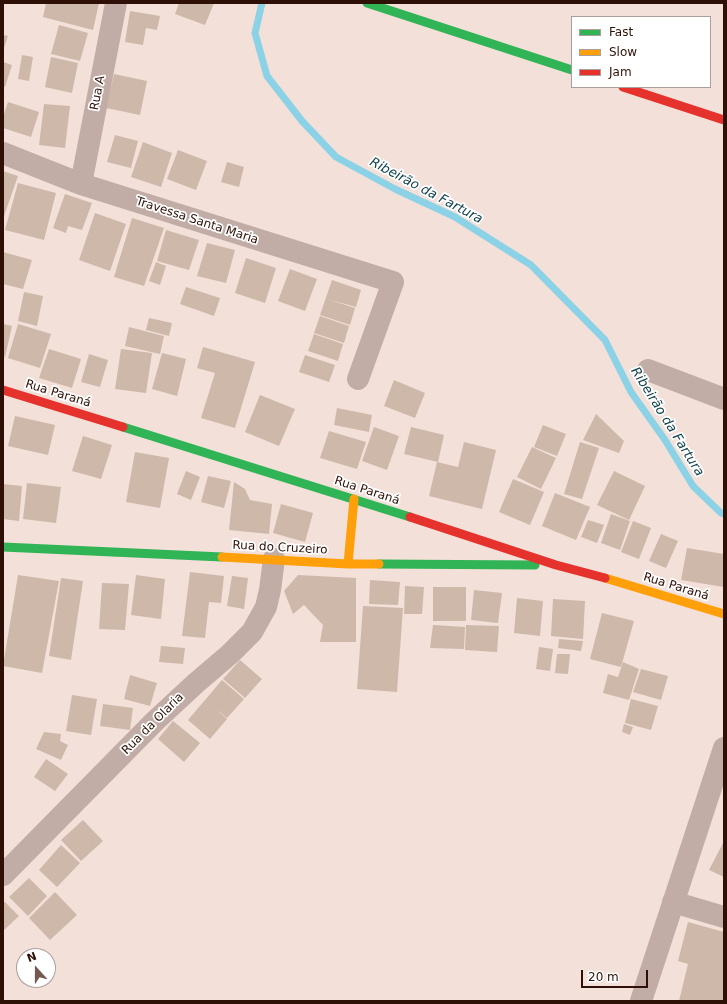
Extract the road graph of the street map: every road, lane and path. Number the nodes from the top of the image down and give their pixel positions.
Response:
1 (116, 3) edge
2 (367, 3) edge
3 (571, 70) edge
4 (626, 88) edge
5 (724, 120) edge
6 (3, 153) edge
7 (81, 184) junction
8 (648, 370) dead end
9 (358, 379) dead end
10 (3, 390) edge
11 (724, 399) edge
12 (354, 499) junction
13 (3, 547) edge
14 (274, 559) junction
15 (348, 564) junction
16 (556, 565) junction
17 (724, 614) edge
18 (724, 748) edge
19 (3, 875) edge
20 (673, 902) junction
21 (724, 917) edge
22 (640, 1001) edge

1 - 7 street, Rua A
2 - 3 street
4 - 5 street
6 - 7 street, Travessa Santa Maria
7 - 9 street, Travessa Santa Maria
8 - 11 street
10 - 12 street, Rua Paraná
12 - 15 street
12 - 16 street, Rua Paraná
13 - 14 street, Rua do Cruzeiro
14 - 15 street, Rua do Cruzeiro
14 - 19 street, Rua da Olaria
15 - 16 street, Rua do Cruzeiro
16 - 17 street, Rua Paraná
18 - 20 street
20 - 21 street
20 - 22 street

